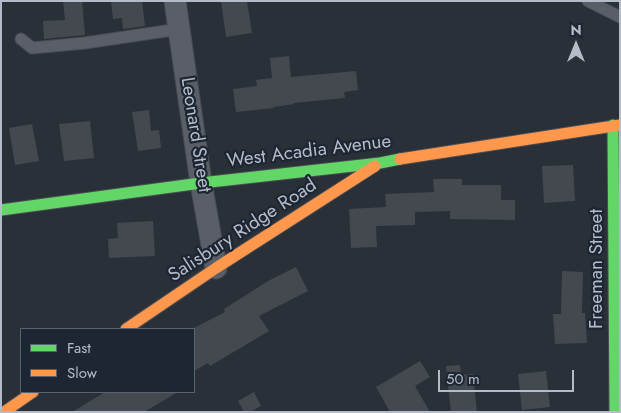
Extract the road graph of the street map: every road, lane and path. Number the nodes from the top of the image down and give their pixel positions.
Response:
1 (175, 1) edge
2 (588, 1) edge
3 (620, 17) edge
4 (179, 29) junction
5 (21, 39) dead end
6 (617, 125) edge
7 (380, 163) junction
8 (201, 183) junction
9 (1, 210) edge
10 (216, 268) junction
11 (127, 328) edge
12 (32, 393) edge
13 (4, 412) edge
14 (615, 412) edge

1 - 4 street, Leonard Street
2 - 3 lane
4 - 5 lane
4 - 8 street, Leonard Street
6 - 7 street, West Acadia Avenue
6 - 14 street, Freeman Street
7 - 8 street, West Acadia Avenue
7 - 10 street, Salisbury Ridge Road
8 - 9 street, West Acadia Avenue
8 - 10 street, Leonard Street
10 - 11 street, Salisbury Ridge Road
12 - 13 street

